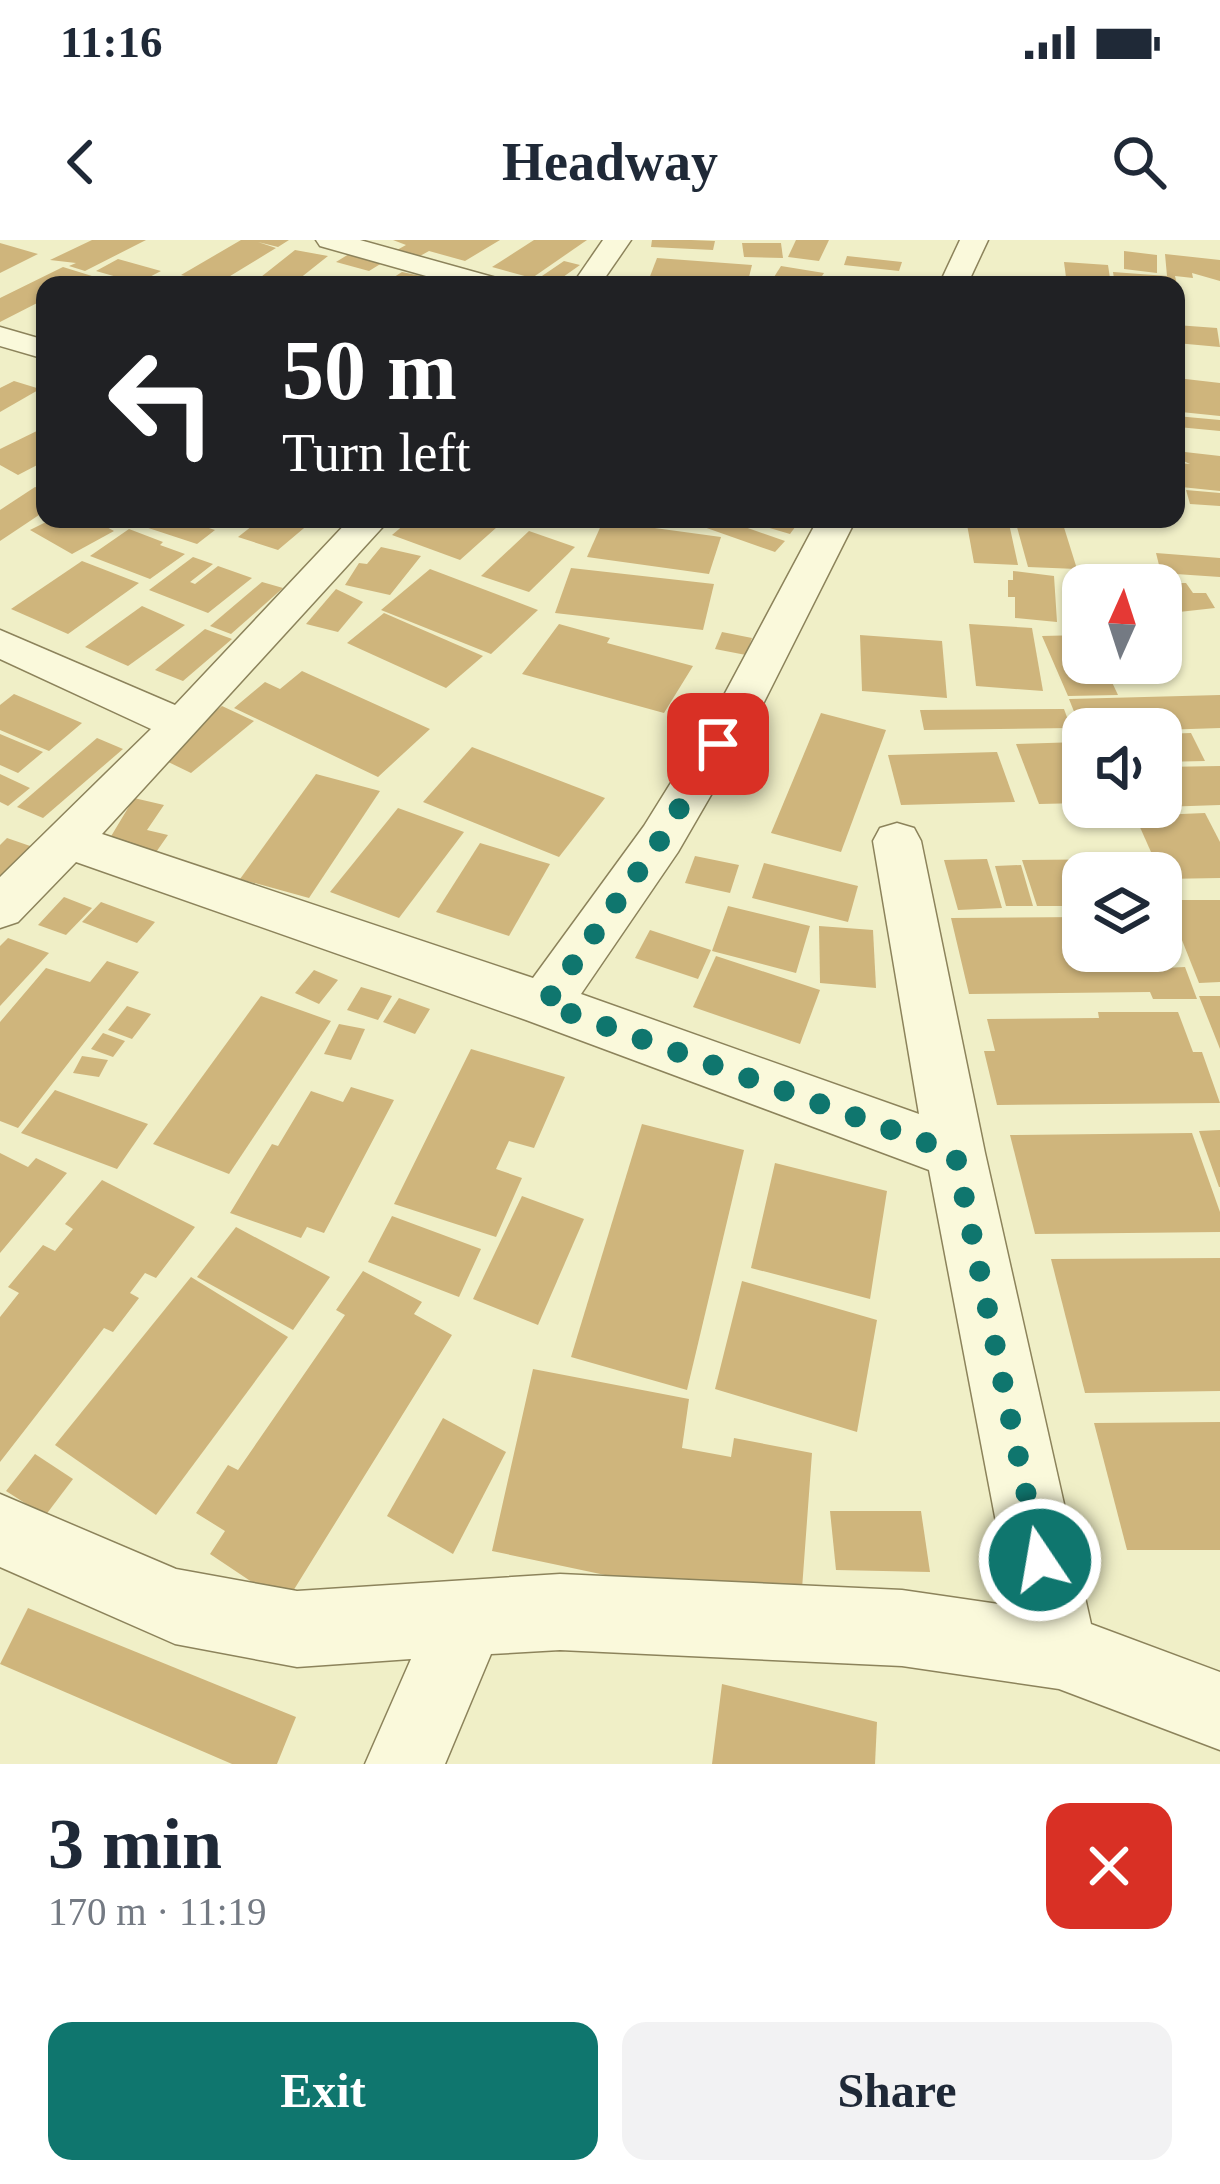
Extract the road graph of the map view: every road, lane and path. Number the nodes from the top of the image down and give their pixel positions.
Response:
1 (330, 240) edge
2 (616, 240) edge
3 (974, 240) edge
4 (458, 276) edge
5 (592, 276) edge
6 (957, 276) edge
7 (0, 336) edge
8 (36, 347) edge
9 (363, 528) edge
10 (832, 528) edge
11 (0, 643) edge
12 (181, 725) junction
13 (64, 839) junction
14 (897, 842) dead end
15 (0, 908) edge
16 (545, 1004) junction
17 (955, 1153) junction
18 (0, 1530) edge
19 (467, 1621) junction
20 (1058, 1651) junction
21 (1220, 1711) edge
22 (405, 1764) edge

1 - 4 street
2 - 5 street
3 - 6 street
7 - 8 street
9 - 12 street
10 - 16 street
11 - 12 street
12 - 13 street
13 - 15 street
13 - 16 street
14 - 17 street
16 - 17 street
17 - 20 street
18 - 19 street
19 - 20 street
19 - 22 street
20 - 21 street

